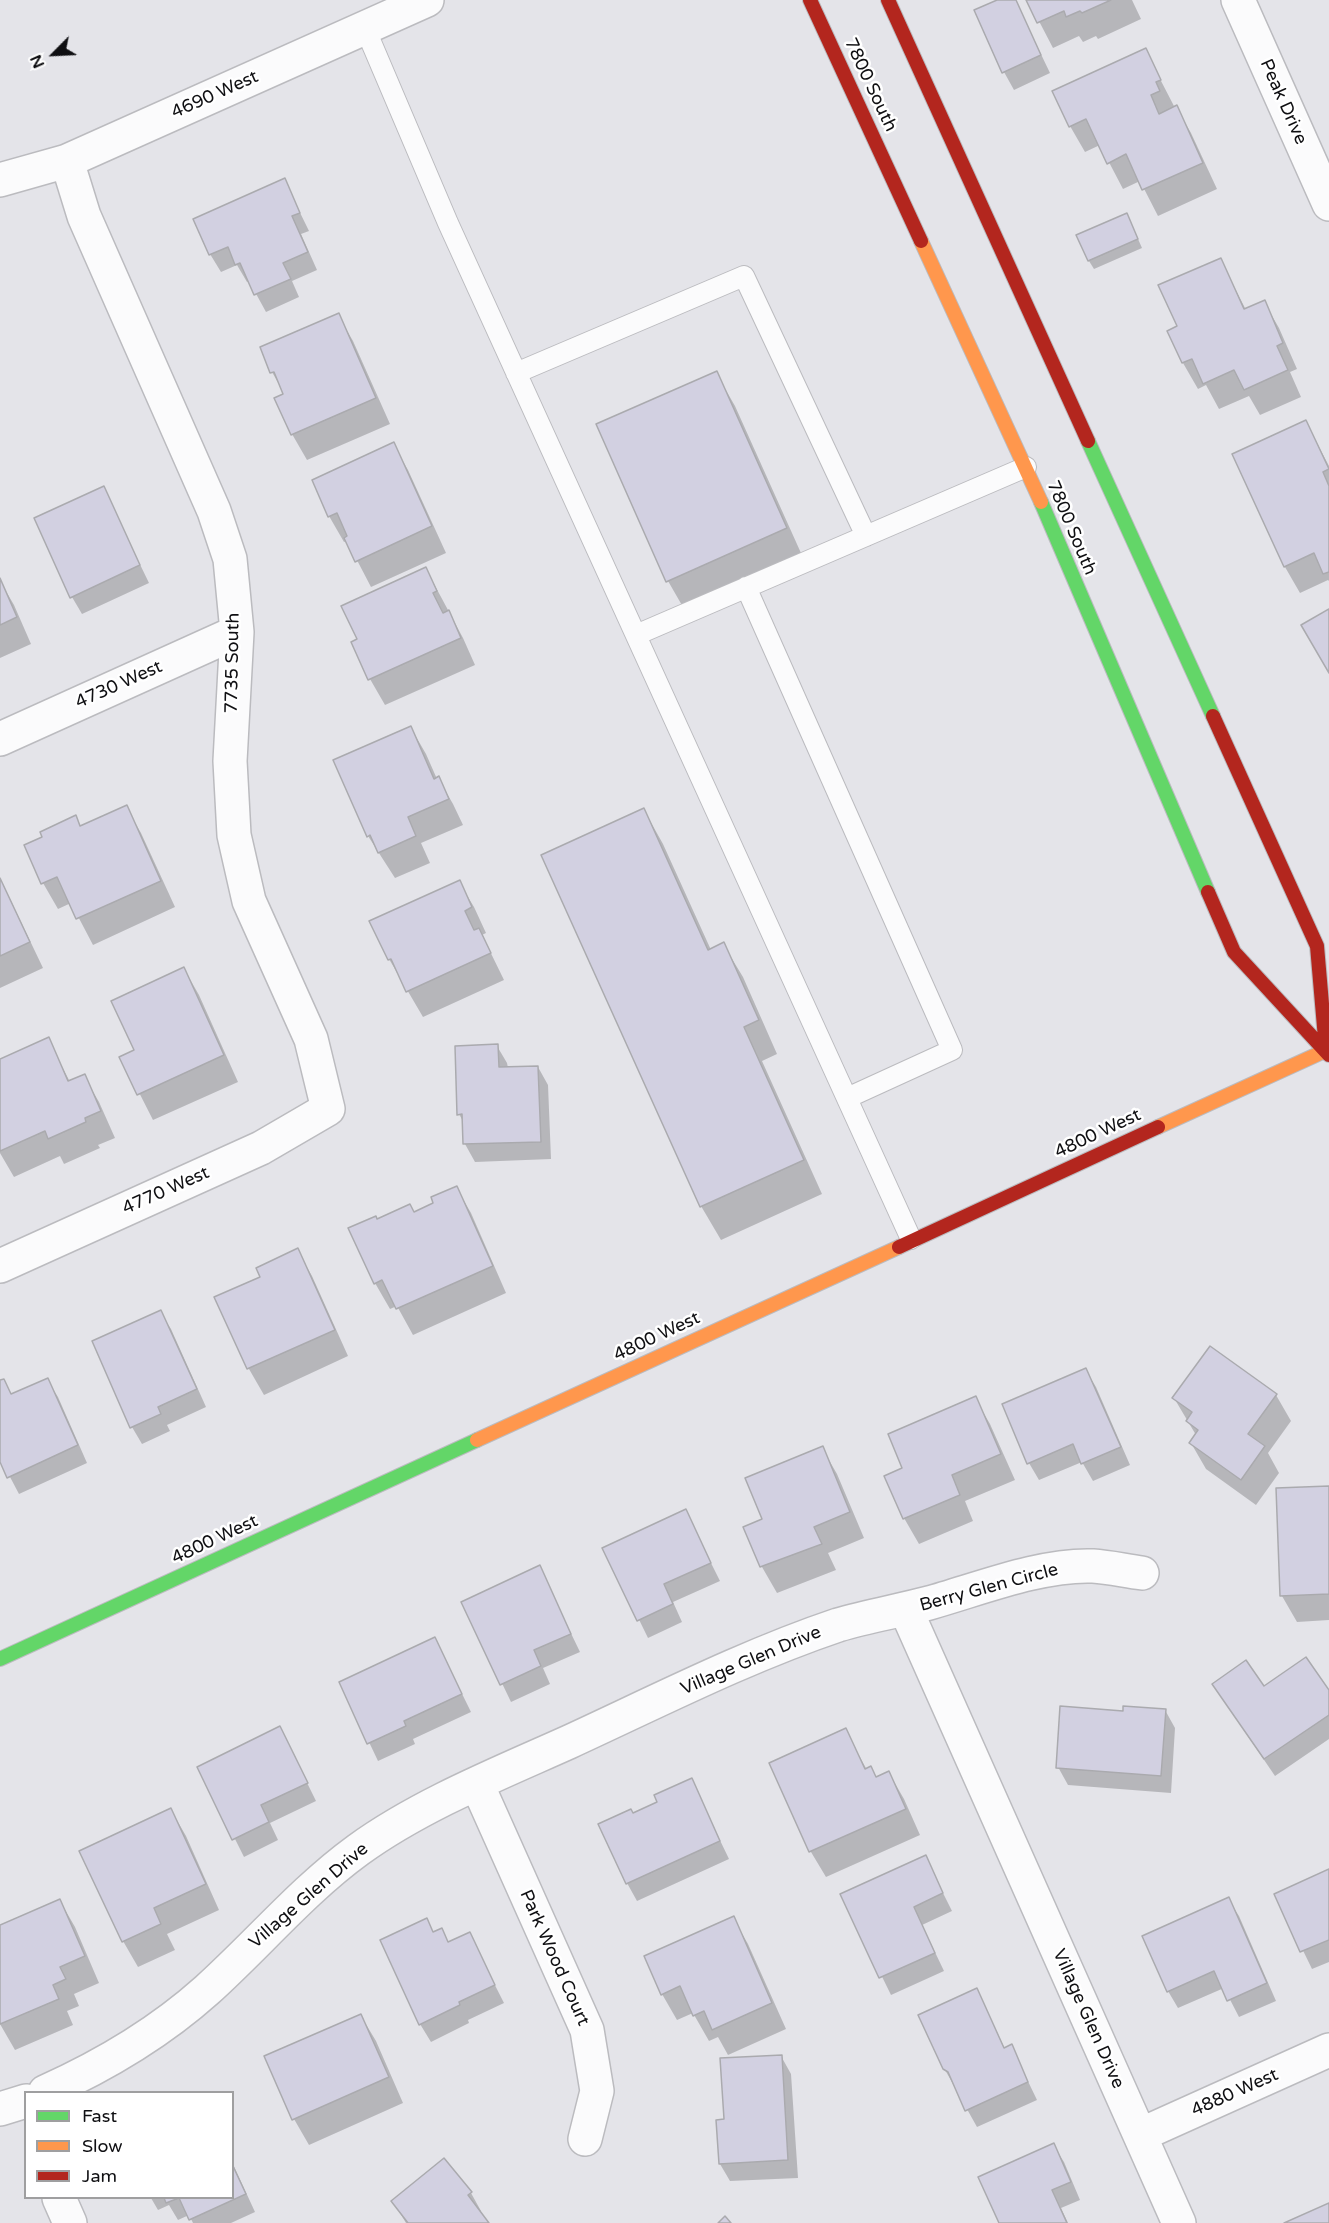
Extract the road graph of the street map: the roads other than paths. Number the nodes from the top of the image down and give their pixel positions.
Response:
1 (427, 0) edge
2 (810, 0) edge
3 (888, 0) edge
4 (1238, 0) edge
5 (365, 28) junction
6 (67, 161) junction
7 (0, 180) edge
8 (1329, 204) edge
9 (516, 373) junction
10 (1026, 467) junction
11 (866, 536) junction
12 (746, 587) junction
13 (237, 632) junction
14 (636, 635) junction
15 (0, 739) edge
16 (1328, 1051) edge
17 (847, 1098) junction
18 (328, 1109) joint
19 (911, 1239) junction
20 (0, 1266) edge
21 (1142, 1573) dead end
22 (906, 1610) junction
23 (0, 1659) edge
24 (477, 1784) junction
25 (1329, 2050) edge
26 (52, 2091) edge
27 (1140, 2135) junction
28 (585, 2139) dead end
29 (59, 2199) edge
30 (70, 2223) edge
31 (1179, 2223) edge

1 - 5 street, 4690 West
2 - 10 main road, 7800 South
3 - 16 main road
4 - 8 street, Peak Drive
5 - 6 street, 4690 West
5 - 9 lane
6 - 7 street, 4690 West
6 - 13 street, 7735 South
9 - 11 lane
9 - 14 lane
10 - 11 lane
10 - 16 main road, 7800 South
11 - 12 lane
12 - 14 lane
12 - 17 lane
13 - 15 street, 4730 West
13 - 18 street, 7735 South
14 - 17 lane
16 - 19 main road, 4800 West
17 - 19 lane
18 - 20 street, 4770 West
19 - 23 main road, 4800 West
21 - 22 street, Berry Glen Circle
22 - 24 street, Village Glen Drive
22 - 27 street, Village Glen Drive
24 - 26 street, Village Glen Drive
24 - 28 street, Park Wood Court
25 - 27 street, 4880 West
27 - 31 street, Village Glen Drive
29 - 30 street

